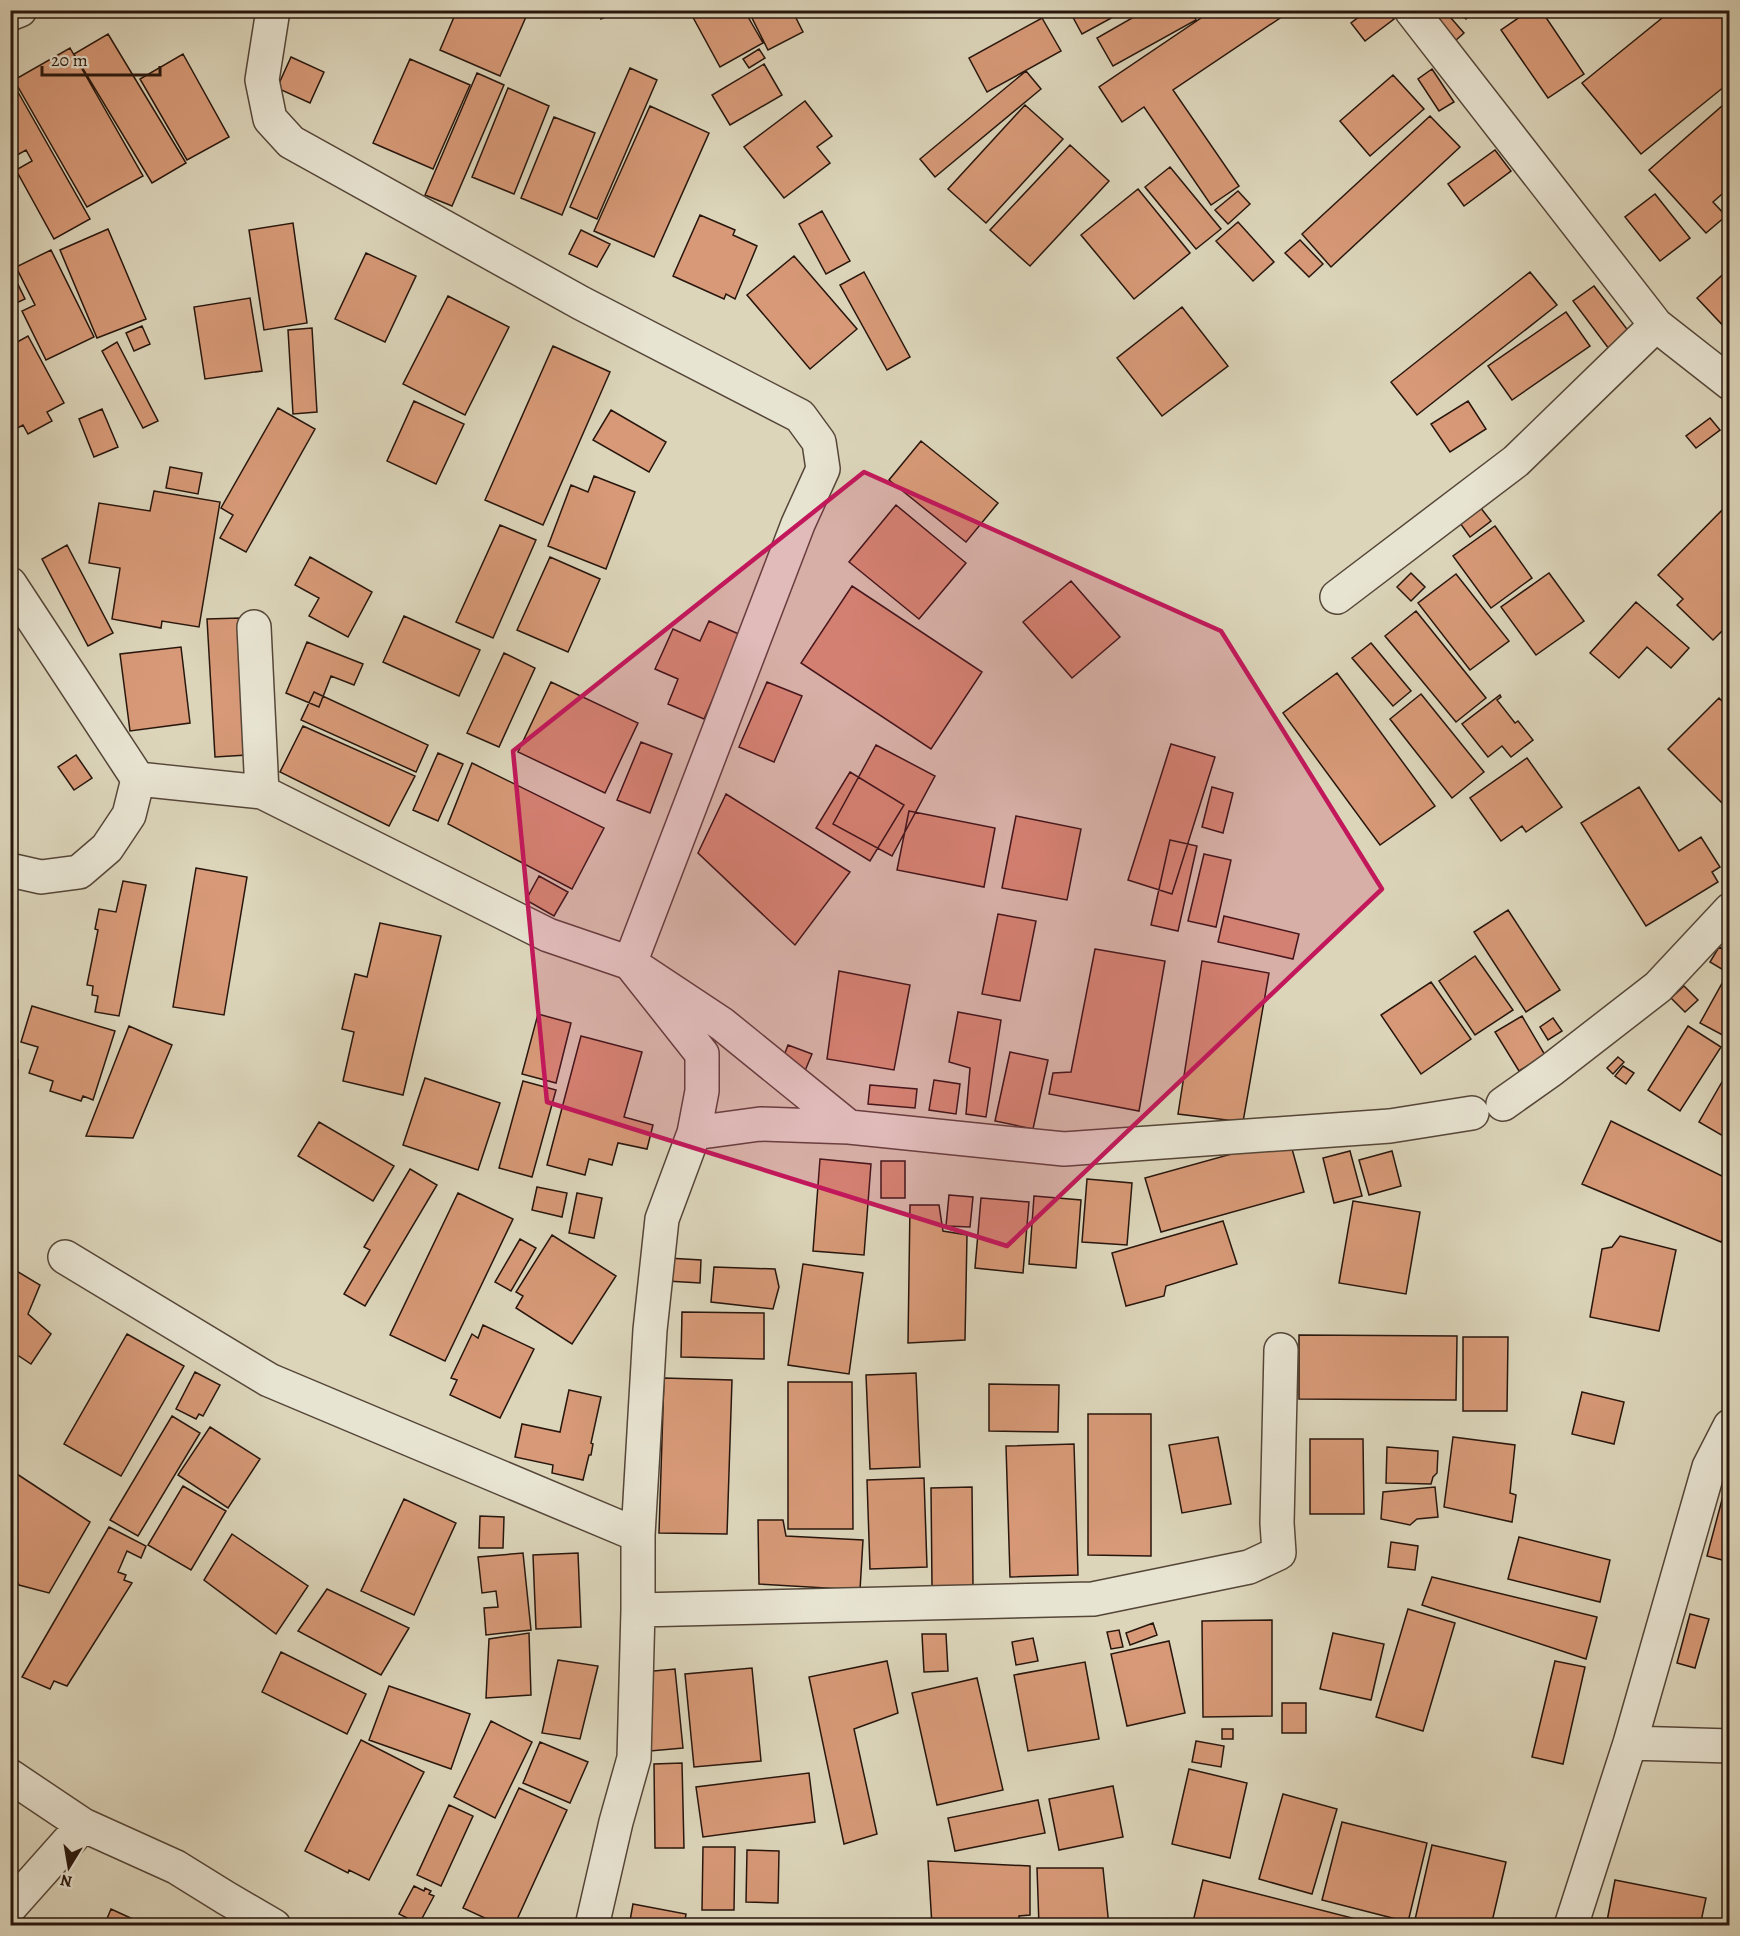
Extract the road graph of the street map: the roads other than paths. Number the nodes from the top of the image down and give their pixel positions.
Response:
1 (20, 10) edge
2 (273, 10) edge
3 (1411, 10) edge
4 (10, 14) edge
5 (1656, 325) junction
6 (1730, 383) edge
7 (10, 584) edge
8 (1337, 597) dead end
9 (254, 627) dead end
10 (138, 779) junction
11 (262, 792) junction
12 (10, 870) edge
13 (1730, 910) edge
14 (630, 963) junction
15 (1503, 1104) dead end
16 (1472, 1113) dead end
17 (849, 1127) junction
18 (694, 1133) junction
19 (65, 1257) dead end
20 (1281, 1350) dead end
21 (1730, 1426) edge
22 (638, 1535) junction
23 (638, 1610) junction
24 (1630, 1743) junction
25 (1730, 1746) edge
26 (10, 1776) edge
27 (83, 1825) junction
28 (10, 1907) edge
29 (274, 1926) edge
30 (591, 1926) edge
31 (1571, 1926) edge

1 - 4 street
2 - 14 street
3 - 5 street
5 - 6 street
5 - 8 street
7 - 10 street
9 - 11 street
10 - 11 street
10 - 12 street
11 - 14 street
13 - 15 street
14 - 17 street
14 - 18 street
16 - 17 street
17 - 18 street
18 - 22 street
19 - 22 street
20 - 23 street
21 - 24 street
22 - 23 street
23 - 30 street
24 - 25 street
24 - 31 street
26 - 27 street
27 - 28 street
27 - 29 street

